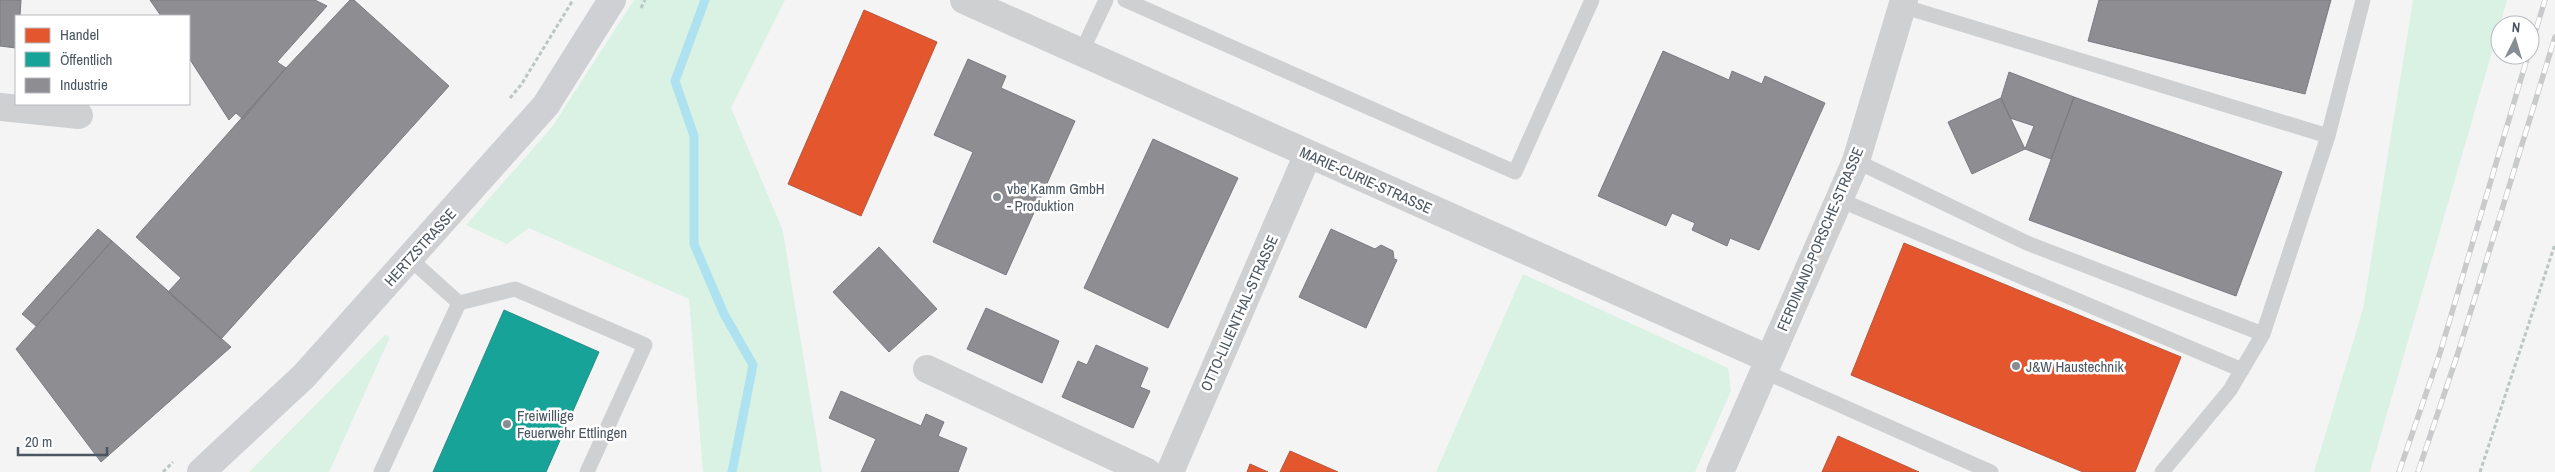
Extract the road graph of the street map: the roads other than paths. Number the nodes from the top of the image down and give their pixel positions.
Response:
1 (612, 0) edge
2 (964, 0) edge
3 (1106, 0) edge
4 (1125, 0) edge
5 (1592, 0) edge
6 (2363, 0) edge
7 (1903, 3) edge
8 (1081, 53) junction
9 (0, 107) edge
10 (79, 115) dead end
11 (2328, 136) junction
12 (1308, 154) junction
13 (1856, 161) junction
14 (1840, 200) junction
15 (410, 259) junction
16 (459, 303) junction
17 (2263, 334) junction
18 (1766, 365) junction
19 (927, 368) dead end
20 (2242, 370) junction
21 (201, 472) edge
22 (381, 472) edge
23 (587, 472) edge
24 (1148, 472) edge
25 (1170, 472) edge
26 (1720, 472) edge
27 (1991, 472) edge
28 (2162, 472) edge

1 - 15 street, HERTZSTRASSE
2 - 8 street, MARIE-CURIE-STRASSE
3 - 8 lane
4 - 5 lane
6 - 11 lane
7 - 11 lane
7 - 13 street, FERDINAND-PORSCHE-STRASSE
8 - 12 street, MARIE-CURIE-STRASSE
9 - 10 street
11 - 17 lane
12 - 18 street, MARIE-CURIE-STRASSE
12 - 25 street, OTTO-LILIENTHAL-STRASSE
13 - 14 street, FERDINAND-PORSCHE-STRASSE
13 - 17 lane
14 - 18 street, FERDINAND-PORSCHE-STRASSE
14 - 20 lane
15 - 16 lane
15 - 21 street, HERTZSTRASSE
16 - 22 lane
16 - 23 lane
17 - 20 lane
18 - 26 street, FERDINAND-PORSCHE-STRASSE
18 - 27 lane
19 - 24 street
20 - 28 lane

